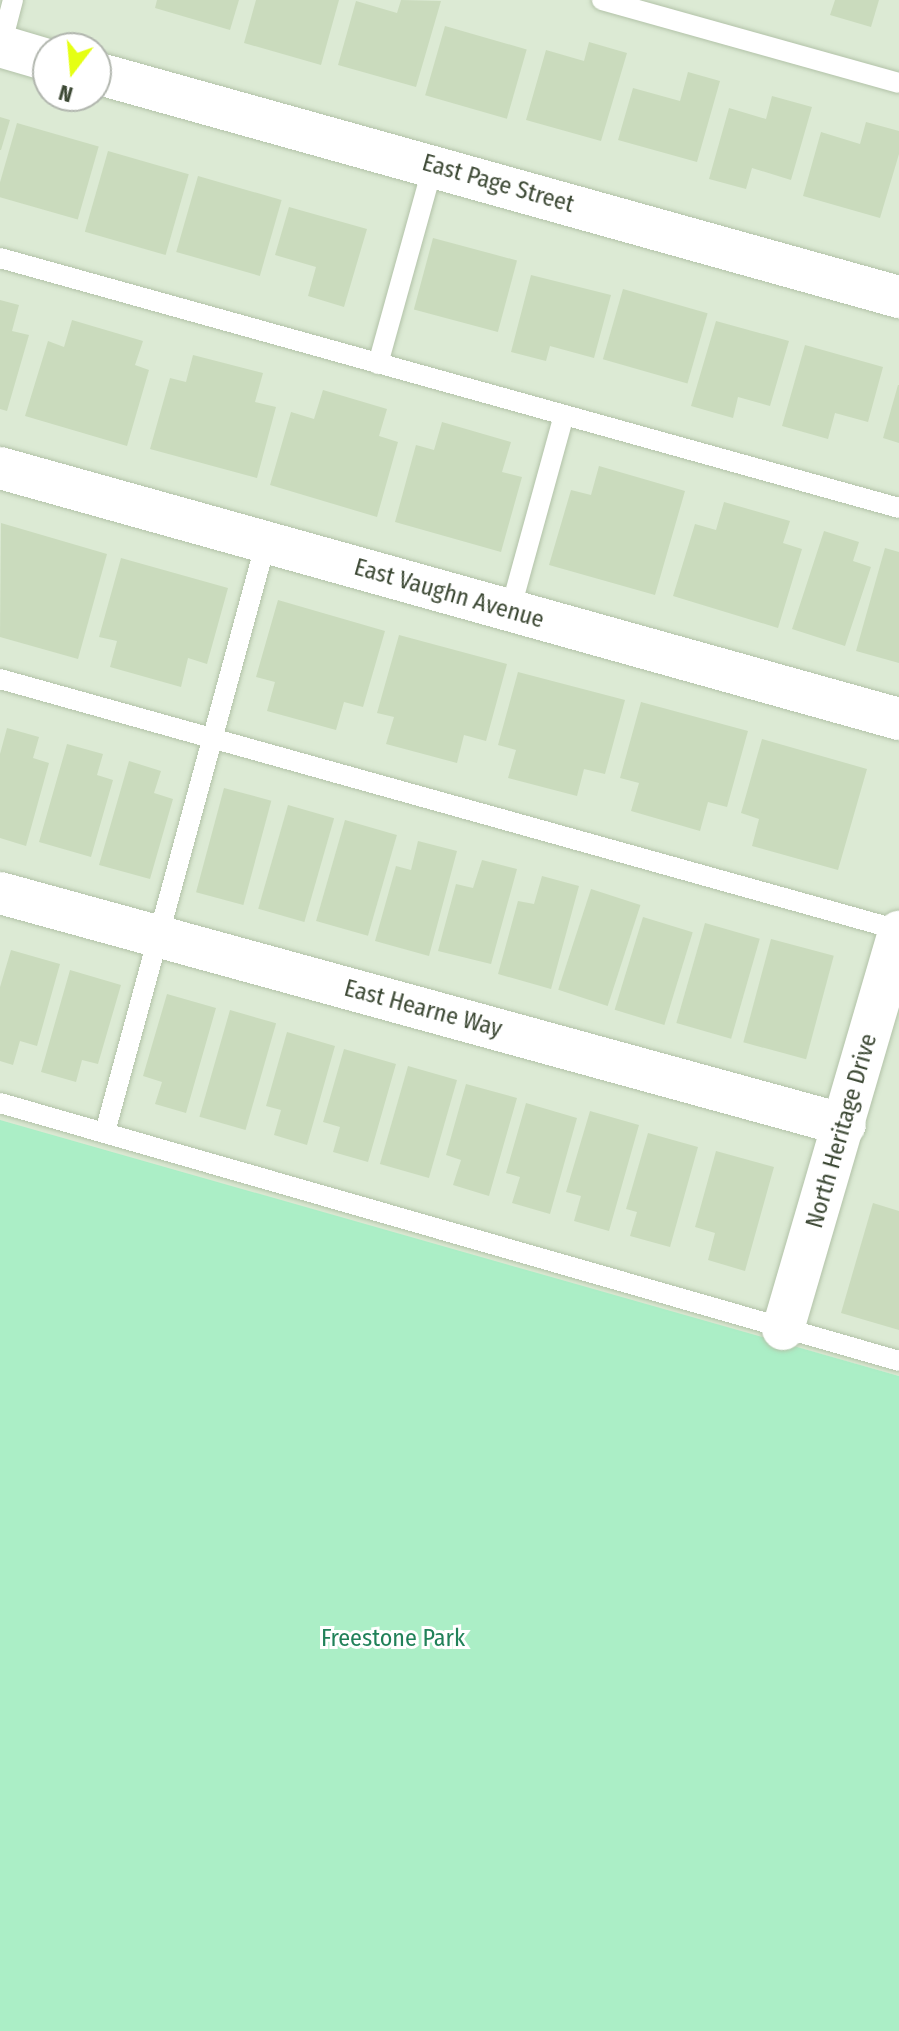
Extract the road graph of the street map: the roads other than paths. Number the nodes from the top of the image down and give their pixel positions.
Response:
1 (13, 0) edge
2 (602, 0) edge
3 (0, 46) edge
4 (32, 55) edge
5 (112, 77) edge
6 (899, 83) edge
7 (433, 166) junction
8 (0, 258) edge
9 (899, 297) edge
10 (378, 364) junction
11 (564, 415) junction
12 (0, 468) edge
13 (899, 508) edge
14 (266, 542) junction
15 (510, 611) junction
16 (0, 679) edge
17 (899, 719) edge
18 (211, 738) junction
19 (0, 893) edge
20 (899, 931) edge
21 (158, 936) junction
22 (0, 1103) edge
23 (845, 1125) junction
24 (105, 1132) junction
25 (783, 1329) junction
26 (899, 1361) edge

1 - 3 lane
2 - 6 lane
3 - 4 street
5 - 7 street, East Page Street
7 - 9 street, East Page Street
7 - 10 lane
8 - 10 lane
10 - 11 lane
11 - 13 lane
11 - 15 lane
12 - 14 street, East Vaughn Avenue
14 - 15 street, East Vaughn Avenue
14 - 18 lane
15 - 17 street, East Vaughn Avenue
16 - 18 lane
18 - 20 lane
18 - 21 lane
19 - 21 street, East Hearne Way
20 - 23 street, North Heritage Drive
21 - 23 street, East Hearne Way
21 - 24 lane
22 - 24 lane
23 - 25 street, North Heritage Drive
24 - 25 lane
25 - 26 lane

